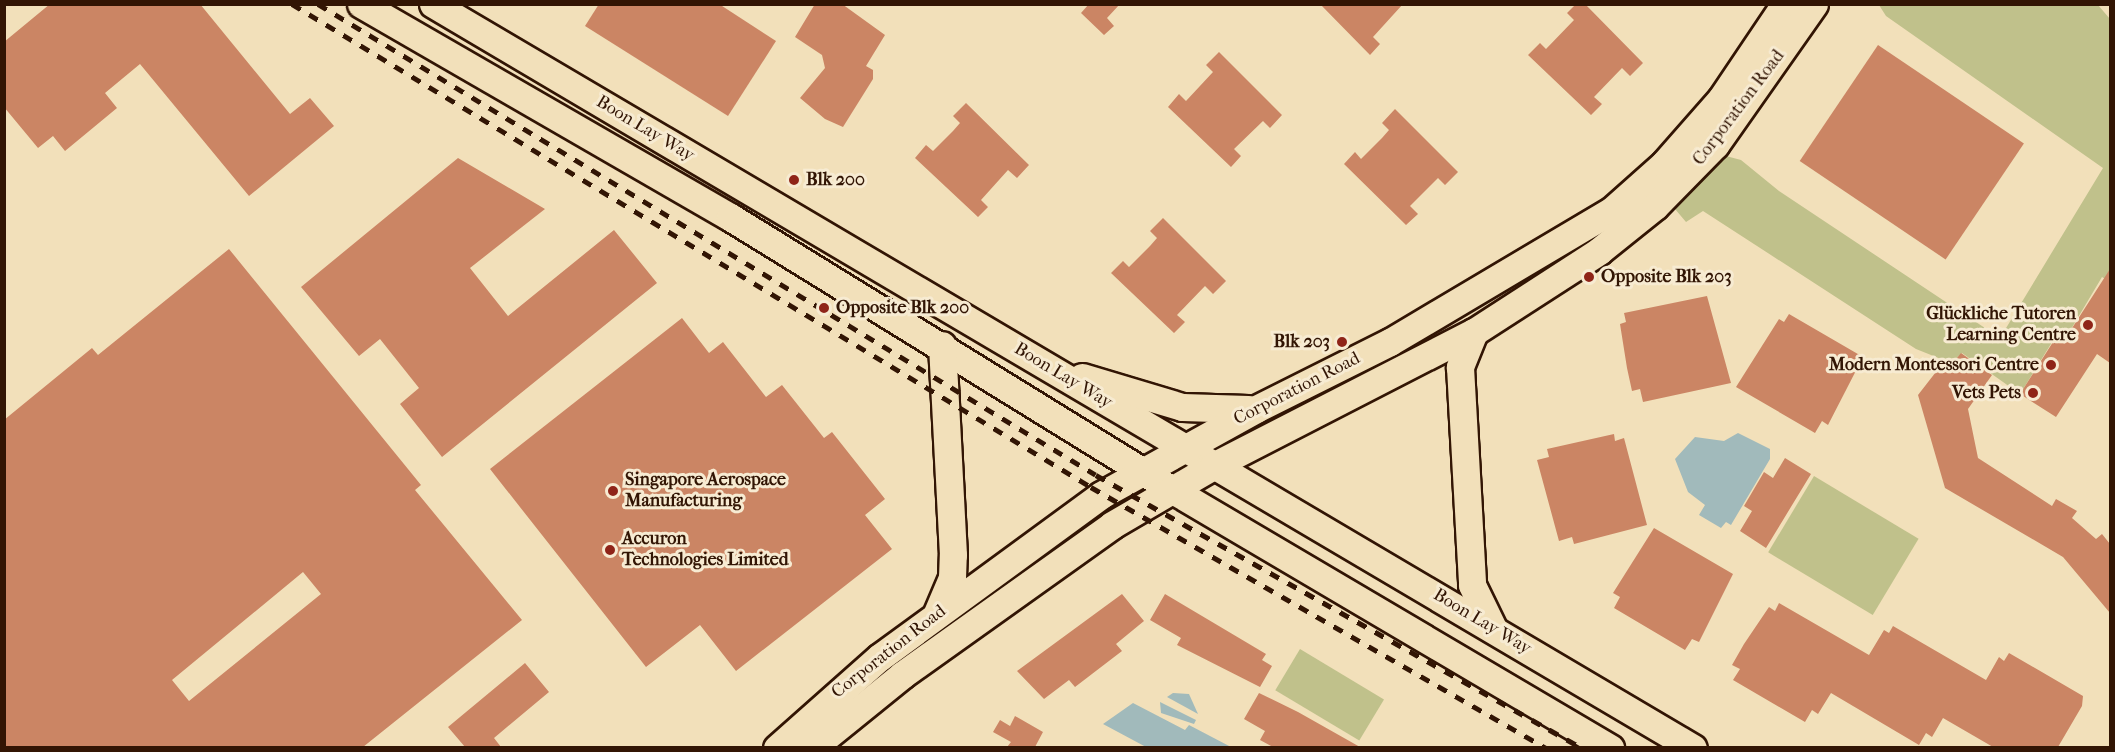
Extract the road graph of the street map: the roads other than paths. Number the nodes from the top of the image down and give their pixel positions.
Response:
1 (361, 4) edge
2 (433, 4) edge
3 (1785, 4) edge
4 (1814, 4) edge
5 (1720, 120) junction
6 (1474, 332) junction
7 (942, 345) junction
8 (1058, 372) junction
9 (1256, 409) junction
10 (1183, 448) junction
11 (1213, 466) junction
12 (1142, 471) junction
13 (1171, 489) junction
14 (1227, 522) junction
15 (1112, 525) junction
16 (937, 614) junction
17 (1494, 628) junction
18 (777, 747) edge
19 (812, 747) edge
20 (1610, 747) edge
21 (1693, 747) edge

1 - 7 main road, Boon Lay Way
2 - 8 main road, Boon Lay Way
3 - 5 main road, Corporation Road
4 - 5 main road, Corporation Road
5 - 6 main road, Corporation Road
5 - 9 main road, Corporation Road
6 - 11 main road, Corporation Road
6 - 17 main road
7 - 12 main road, Boon Lay Way
7 - 16 main road
8 - 9 main road
8 - 10 main road, Boon Lay Way
9 - 10 main road, Corporation Road
10 - 11 main road, Boon Lay Way
10 - 12 main road, Corporation Road
11 - 13 main road, Corporation Road
11 - 17 main road, Boon Lay Way
12 - 13 main road, Boon Lay Way
12 - 16 main road, Corporation Road
13 - 14 main road, Boon Lay Way
13 - 15 main road, Corporation Road
14 - 15 main road
14 - 20 main road, Boon Lay Way
15 - 19 main road, Corporation Road
16 - 18 main road, Corporation Road
17 - 21 main road, Boon Lay Way

